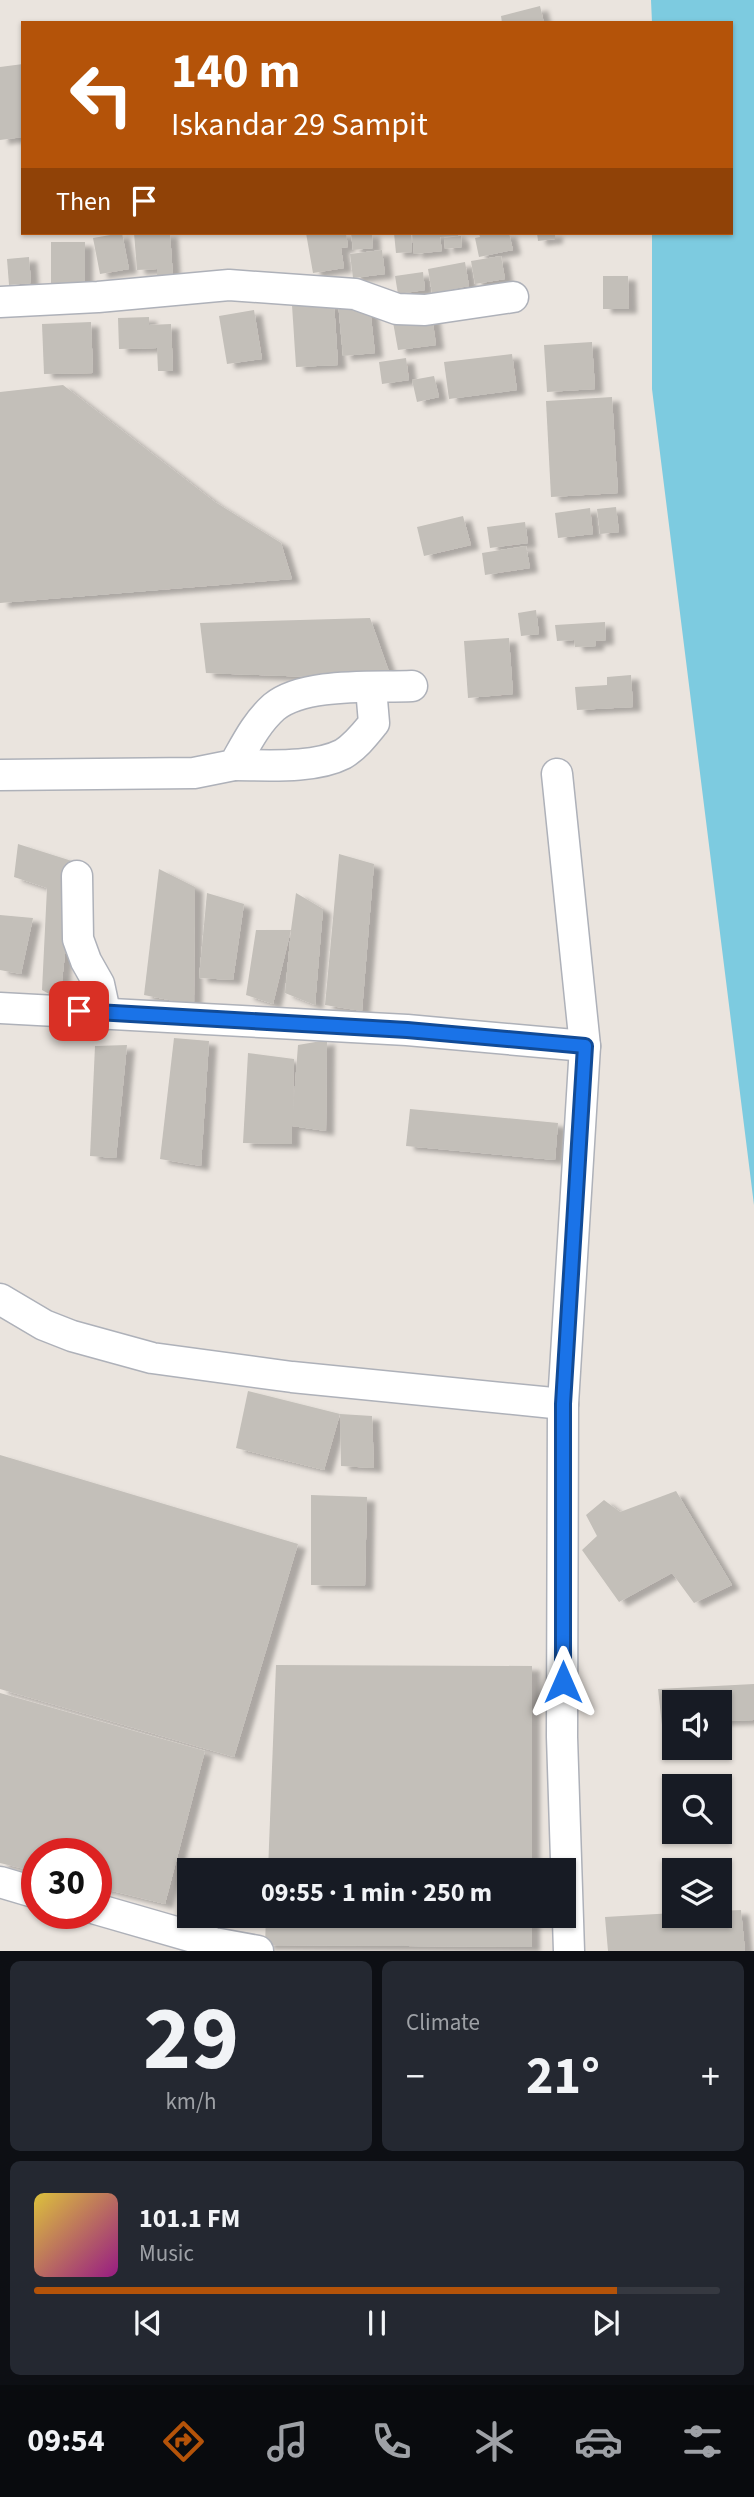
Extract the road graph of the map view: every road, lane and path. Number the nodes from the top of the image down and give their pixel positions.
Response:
1 (513, 297) dead end
2 (0, 302) edge
3 (412, 686) dead end
4 (371, 688) junction
5 (234, 765) junction
6 (557, 774) dead end
7 (0, 775) edge
8 (77, 876) dead end
9 (0, 1008) edge
10 (105, 1012) junction
11 (585, 1046) junction
12 (0, 1299) edge
13 (563, 1404) junction
14 (0, 1882) edge
15 (21, 1888) edge
16 (112, 1914) edge
17 (258, 1951) edge
18 (569, 1951) edge

1 - 2 street
3 - 4 street
4 - 5 street
4 - 5 street
5 - 7 street
6 - 11 street
8 - 10 street
9 - 10 street
10 - 11 street
11 - 13 street
12 - 13 street
13 - 18 street
14 - 15 street
16 - 17 street

